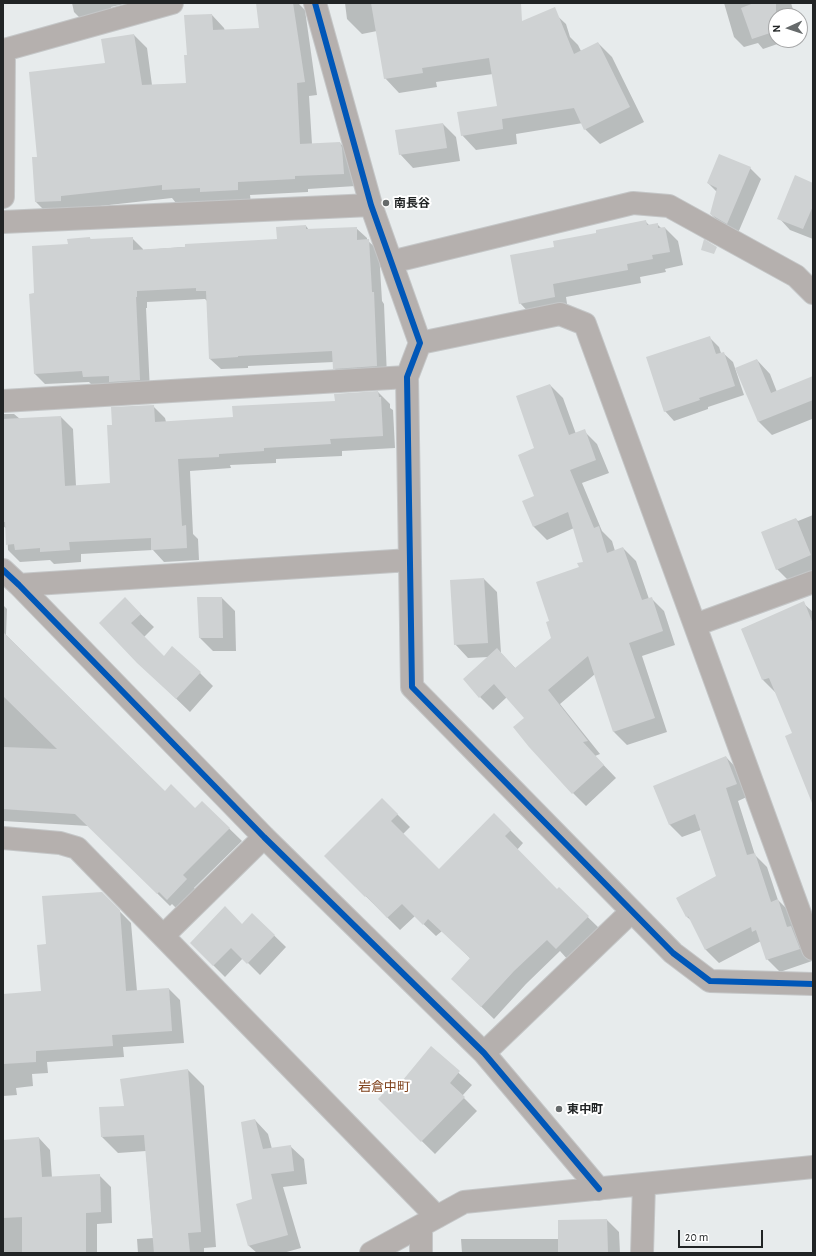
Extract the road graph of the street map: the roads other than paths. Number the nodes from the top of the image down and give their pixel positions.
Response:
1 (172, 3) edge
2 (315, 3) edge
3 (3, 197) edge
4 (371, 205) junction
5 (3, 222) edge
6 (391, 262) junction
7 (813, 294) edge
8 (420, 343) junction
9 (407, 377) junction
10 (3, 401) edge
11 (410, 560) junction
12 (3, 570) edge
13 (813, 582) edge
14 (19, 584) junction
15 (695, 625) junction
16 (264, 837) junction
17 (3, 838) edge
18 (632, 911) junction
19 (163, 936) junction
20 (813, 949) edge
21 (813, 984) edge
22 (484, 1053) junction
23 (813, 1167) edge
24 (644, 1184) junction
25 (599, 1189) junction
26 (429, 1222) junction
27 (371, 1253) edge
28 (421, 1253) edge
29 (642, 1253) edge

1 - 3 street
2 - 4 street
4 - 5 street
4 - 6 street
6 - 7 street
6 - 8 street
8 - 9 street
8 - 15 street
9 - 10 street
9 - 11 street
11 - 14 street
11 - 18 street
12 - 14 street
13 - 15 street
14 - 16 street
15 - 20 street
16 - 19 street
16 - 22 street
17 - 19 street
18 - 21 street
18 - 22 street
19 - 26 street
22 - 25 street
23 - 24 street
24 - 25 street
24 - 29 street
25 - 26 street
26 - 27 street
26 - 28 street

